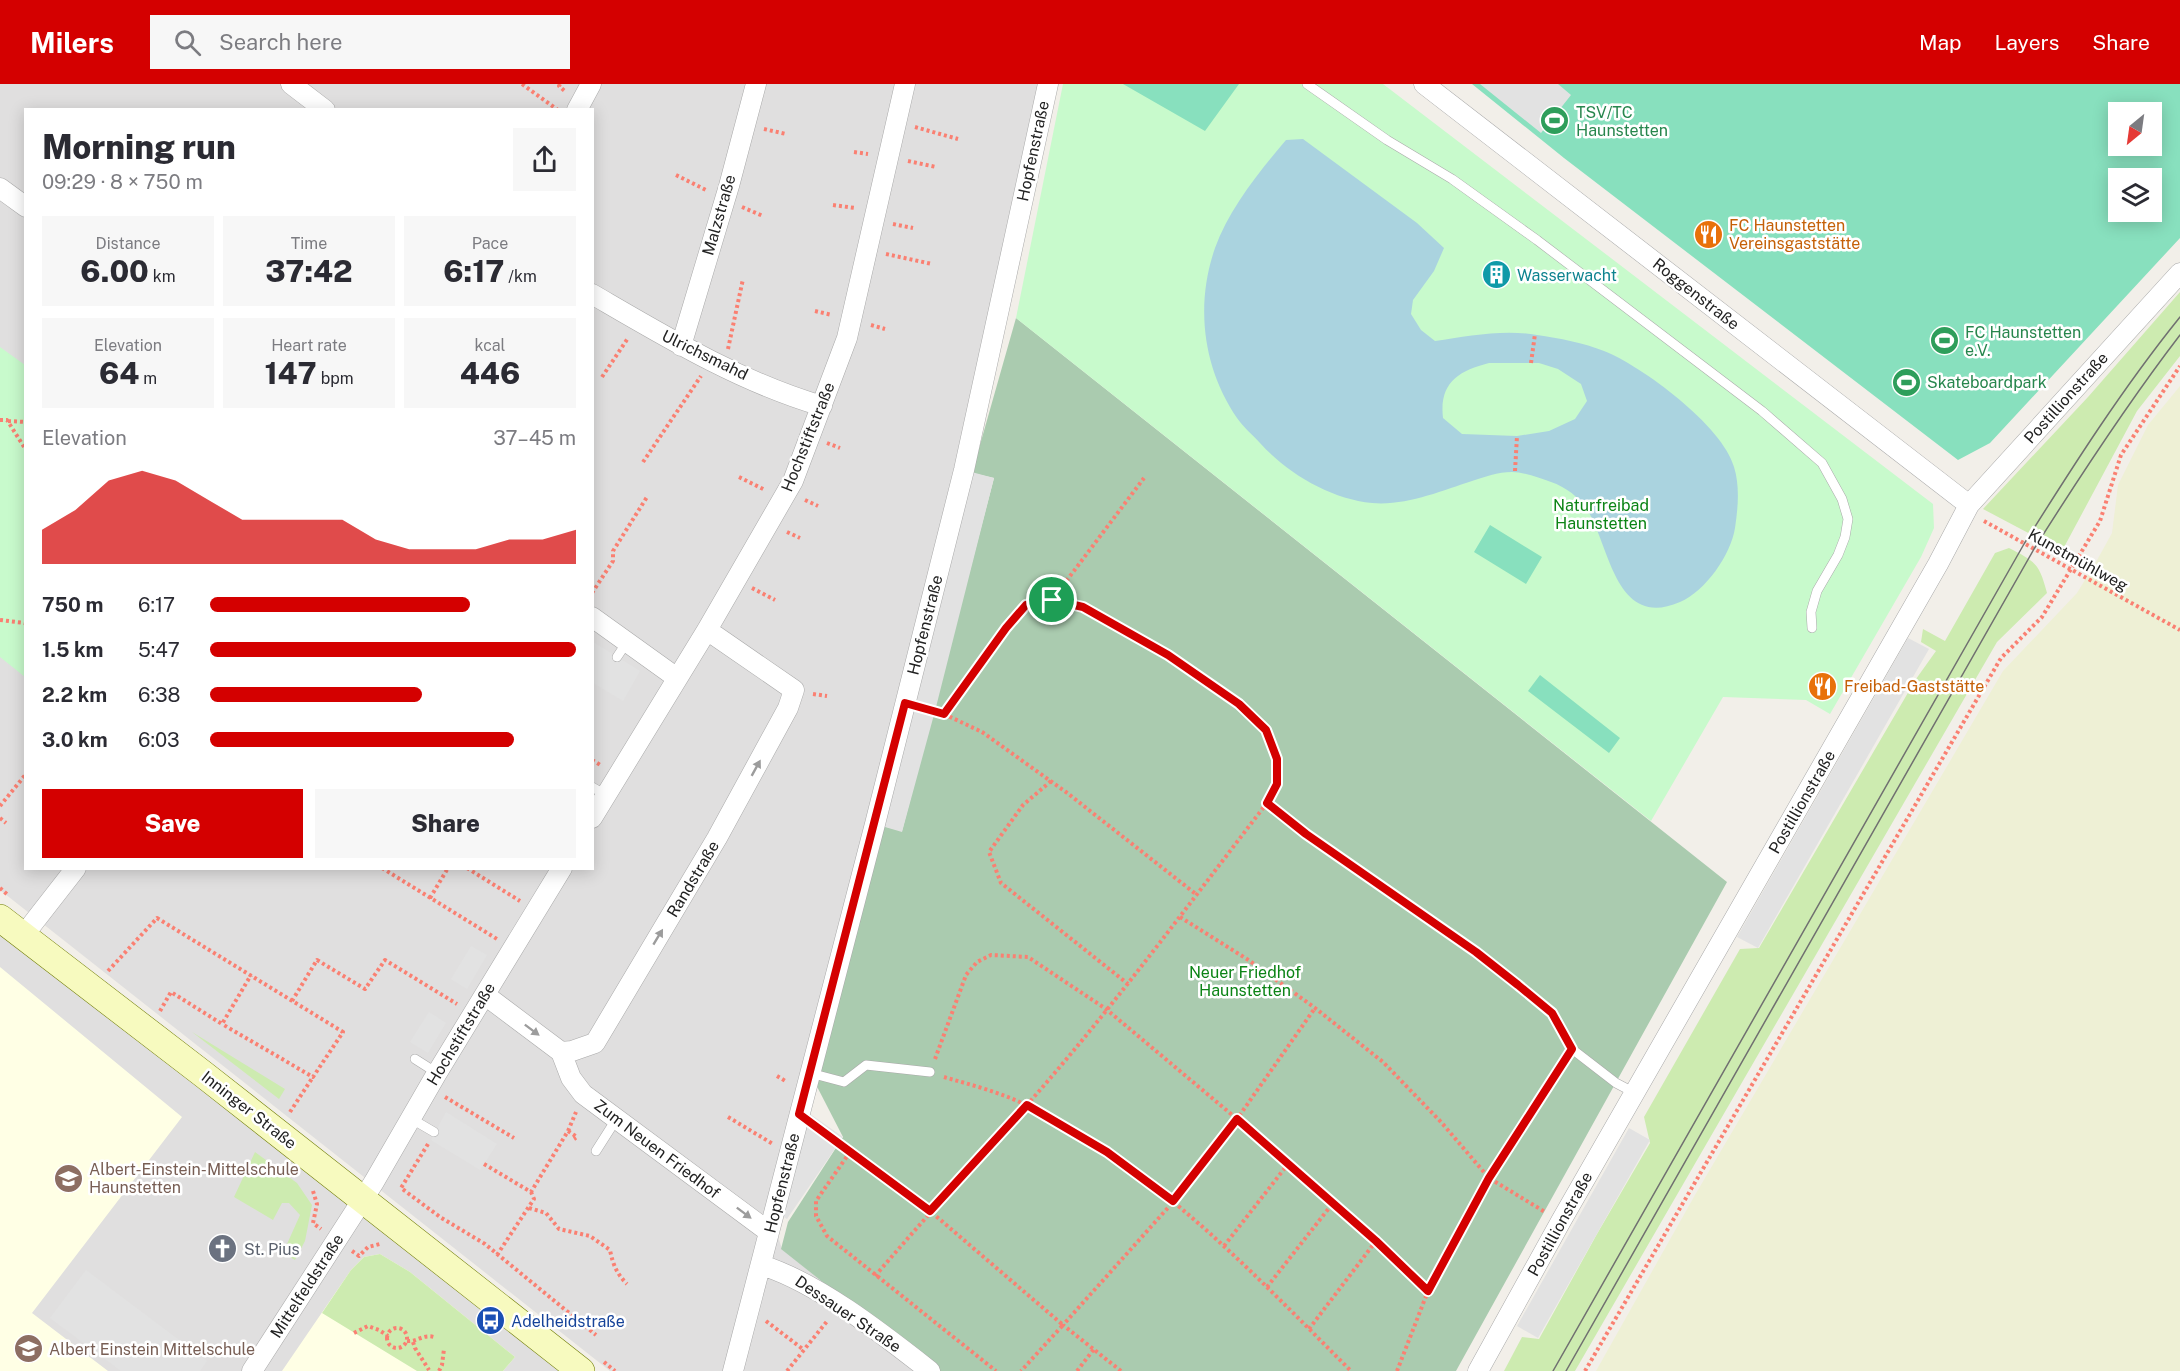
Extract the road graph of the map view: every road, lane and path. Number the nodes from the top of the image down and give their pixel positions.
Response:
1 (291, 84) edge
2 (522, 84) edge
3 (591, 84) edge
4 (756, 84) edge
5 (905, 84) edge
6 (1048, 84) edge
7 (1307, 84) edge
8 (1424, 84) edge
9 (322, 108) edge
10 (555, 108) edge
11 (578, 108) edge
12 (898, 123) junction
13 (958, 139) dead end
14 (889, 157) junction
15 (936, 167) dead end
16 (0, 188) edge
17 (24, 206) edge
18 (867, 251) junction
19 (932, 264) dead end
20 (2180, 273) edge
21 (743, 279) dead end
22 (594, 295) edge
23 (639, 321) junction
24 (1535, 334) dead end
25 (681, 346) junction
26 (718, 363) junction
27 (1531, 363) dead end
28 (2180, 366) edge
29 (602, 377) dead end
30 (822, 406) junction
31 (0, 420) edge
32 (7, 420) junction
33 (24, 422) edge
34 (1517, 436) dead end
35 (24, 447) edge
36 (643, 462) dead end
37 (1515, 471) dead end
38 (739, 477) dead end
39 (1144, 478) dead end
40 (647, 497) dead end
41 (783, 499) junction
42 (1969, 504) junction
43 (2071, 569) junction
44 (594, 590) edge
45 (1052, 600) junction
46 (594, 619) edge
47 (0, 620) edge
48 (24, 623) edge
49 (1812, 628) dead end
50 (706, 630) junction
51 (2180, 630) edge
52 (678, 678) junction
53 (905, 703) junction
54 (944, 714) junction
55 (24, 777) edge
56 (1051, 781) junction
57 (599, 791) edge
58 (1267, 803) junction
59 (0, 806) edge
60 (594, 810) edge
61 (0, 818) edge
62 (6, 823) dead end
63 (74, 870) edge
64 (385, 870) edge
65 (447, 870) edge
66 (470, 870) edge
67 (561, 870) edge
68 (1197, 894) junction
69 (430, 898) junction
70 (536, 911) junction
71 (1180, 916) junction
72 (0, 918) edge
73 (23, 936) junction
74 (513, 949) junction
75 (106, 973) dead end
76 (251, 975) junction
77 (1128, 984) junction
78 (485, 995) junction
79 (292, 1001) junction
80 (1315, 1008) junction
81 (1106, 1009) junction
82 (473, 1014) junction
83 (157, 1015) dead end
84 (222, 1024) junction
85 (1572, 1049) junction
86 (561, 1052) junction
87 (415, 1059) dead end
88 (810, 1072) junction
89 (930, 1072) junction
90 (313, 1077) junction
91 (433, 1080) junction
92 (1635, 1093) junction
93 (583, 1094) junction
94 (1027, 1105) junction
95 (799, 1114) junction
96 (288, 1115) dead end
97 (410, 1118) junction
98 (616, 1118) junction
99 (728, 1118) dead end
100 (1237, 1119) junction
101 (568, 1131) junction
102 (432, 1136) joint
103 (514, 1138) dead end
104 (574, 1139) dead end
105 (596, 1151) dead end
106 (850, 1152) junction
107 (789, 1153) junction
108 (484, 1164) dead end
109 (1288, 1164) junction
110 (1489, 1178) junction
111 (531, 1192) junction
112 (363, 1200) junction
113 (1173, 1201) junction
114 (1333, 1203) junction
115 (529, 1208) junction
116 (930, 1211) junction
117 (1561, 1221) junction
118 (769, 1232) junction
119 (1376, 1241) junction
120 (1224, 1246) junction
121 (497, 1255) junction
122 (761, 1265) junction
123 (875, 1276) junction
124 (627, 1284) dead end
125 (1267, 1287) junction
126 (1428, 1291) junction
127 (839, 1305) junction
128 (750, 1309) junction
129 (1063, 1325) junction
130 (1309, 1329) junction
131 (354, 1333) dead end
132 (596, 1335) dead end
133 (388, 1336) junction
134 (434, 1336) dead end
135 (407, 1341) junction
136 (413, 1342) junction
137 (1094, 1348) junction
138 (444, 1349) dead end
139 (804, 1350) junction
140 (252, 1371) edge
141 (429, 1371) edge
142 (439, 1371) edge
143 (581, 1371) edge
144 (733, 1371) edge
145 (787, 1371) edge
146 (930, 1371) edge
147 (996, 1371) edge
148 (1021, 1371) edge
149 (1077, 1371) edge
150 (1121, 1371) edge
151 (1352, 1371) edge
152 (1398, 1371) edge
153 (1478, 1371) edge
154 (1585, 1371) edge

1 - 9 street
2 - 10 path
3 - 11 street
4 - 25 street, Malzstraße
5 - 12 street, Hochstiftstraße
6 - 53 street, Hopfenstraße
7 - 49 lane
8 - 42 street, Roggenstraße
12 - 13 path
12 - 14 street, Hochstiftstraße
14 - 15 path
14 - 18 street, Hochstiftstraße
16 - 17 street
18 - 19 path
18 - 30 street, Hochstiftstraße
20 - 42 street, Postillionstraße
21 - 26 path
22 - 23 street, Ulrichsmahd
23 - 25 street, Ulrichsmahd
23 - 29 path
24 - 27 path
25 - 26 street, Ulrichsmahd
26 - 30 street, Ulrichsmahd
26 - 36 path
28 - 43 path
30 - 41 street, Hochstiftstraße
31 - 32 path
32 - 33 path
32 - 35 path
34 - 37 path
38 - 41 path
39 - 45 path
40 - 44 path
41 - 50 street, Hochstiftstraße
42 - 43 path, Kunstmühlweg
42 - 92 street, Postillionstraße
43 - 51 path, Kunstmühlweg
43 - 154 path
45 - 54 path
45 - 58 path
46 - 52 street
47 - 48 path
50 - 52 street, Hochstiftstraße
86 -> 50 street, Randstraße
52 - 57 street, Hochstiftstraße
53 - 54 path
53 - 88 street, Hopfenstraße
54 - 56 path
55 - 59 path
56 - 68 path
56 - 77 path
57 - 60 street, Hochstiftstraße
58 - 68 path
58 - 85 path
61 - 62 path
63 - 73 street
64 - 69 path
65 - 69 path
66 - 70 path
67 - 70 street, Hochstiftstraße
68 - 71 path
69 - 74 path
70 - 74 street, Hochstiftstraße
71 - 77 path
71 - 80 path
72 - 73 main road, Inninger Straße
73 - 112 main road, Inninger Straße
74 - 78 street, Hochstiftstraße
75 - 76 path
76 - 79 path
76 - 84 path
77 - 81 path
78 - 82 street, Hochstiftstraße
78 -> 86 street
79 - 82 path
79 - 90 path
80 - 100 path
80 - 110 path
81 - 89 path
81 - 94 path
81 - 100 path
82 - 91 street, Hochstiftstraße
83 - 84 path
84 - 90 path
85 - 92 lane
85 - 110 path
86 - 93 street, Zum Neuen Friedhof
87 - 91 lane
88 - 89 lane
88 - 95 street, Hopfenstraße
89 - 94 path
90 - 96 path
91 - 97 street, Hochstiftstraße
91 - 103 path
92 - 117 street, Postillionstraße
93 - 98 street, Zum Neuen Friedhof
93 - 101 path
94 - 113 path
94 - 116 path
95 - 106 path
95 - 107 street, Hopfenstraße
97 - 102 lane
97 - 112 street, Hochstiftstraße
98 - 105 lane
98 -> 118 street, Zum Neuen Friedhof
99 - 107 path
100 - 109 path
100 - 113 path
101 - 104 path
101 - 111 path
102 - 121 path
106 - 116 path
106 - 123 path
107 - 118 street, Hopfenstraße
108 - 111 path
109 - 114 path
109 - 120 path
110 - 117 path
110 - 126 path
111 - 115 path
112 - 140 street, Mittelfeldstraße
112 - 143 main road, Inninger Straße
113 - 120 path
113 - 129 path
114 - 119 path
114 - 125 path
115 - 121 path
115 - 124 path
116 - 123 path
116 - 129 path
117 - 153 street, Postillionstraße
118 - 122 street, Hopfenstraße
119 - 126 path
119 - 130 path
120 - 125 path
121 - 132 path
122 - 127 street, Dessauer Straße
122 - 128 street, Hopfenstraße
123 - 147 path
125 - 130 path
126 - 152 path
127 - 139 path
127 - 146 street, Dessauer Straße
128 - 139 path
128 - 144 street, Hopfenstraße
129 - 137 path
129 - 148 path
130 - 151 path
131 - 133 path
133 - 135 path
133 - 135 path
134 - 136 path
135 - 136 path
136 - 141 path
137 - 149 path
137 - 150 path
138 - 142 path
139 - 145 path

